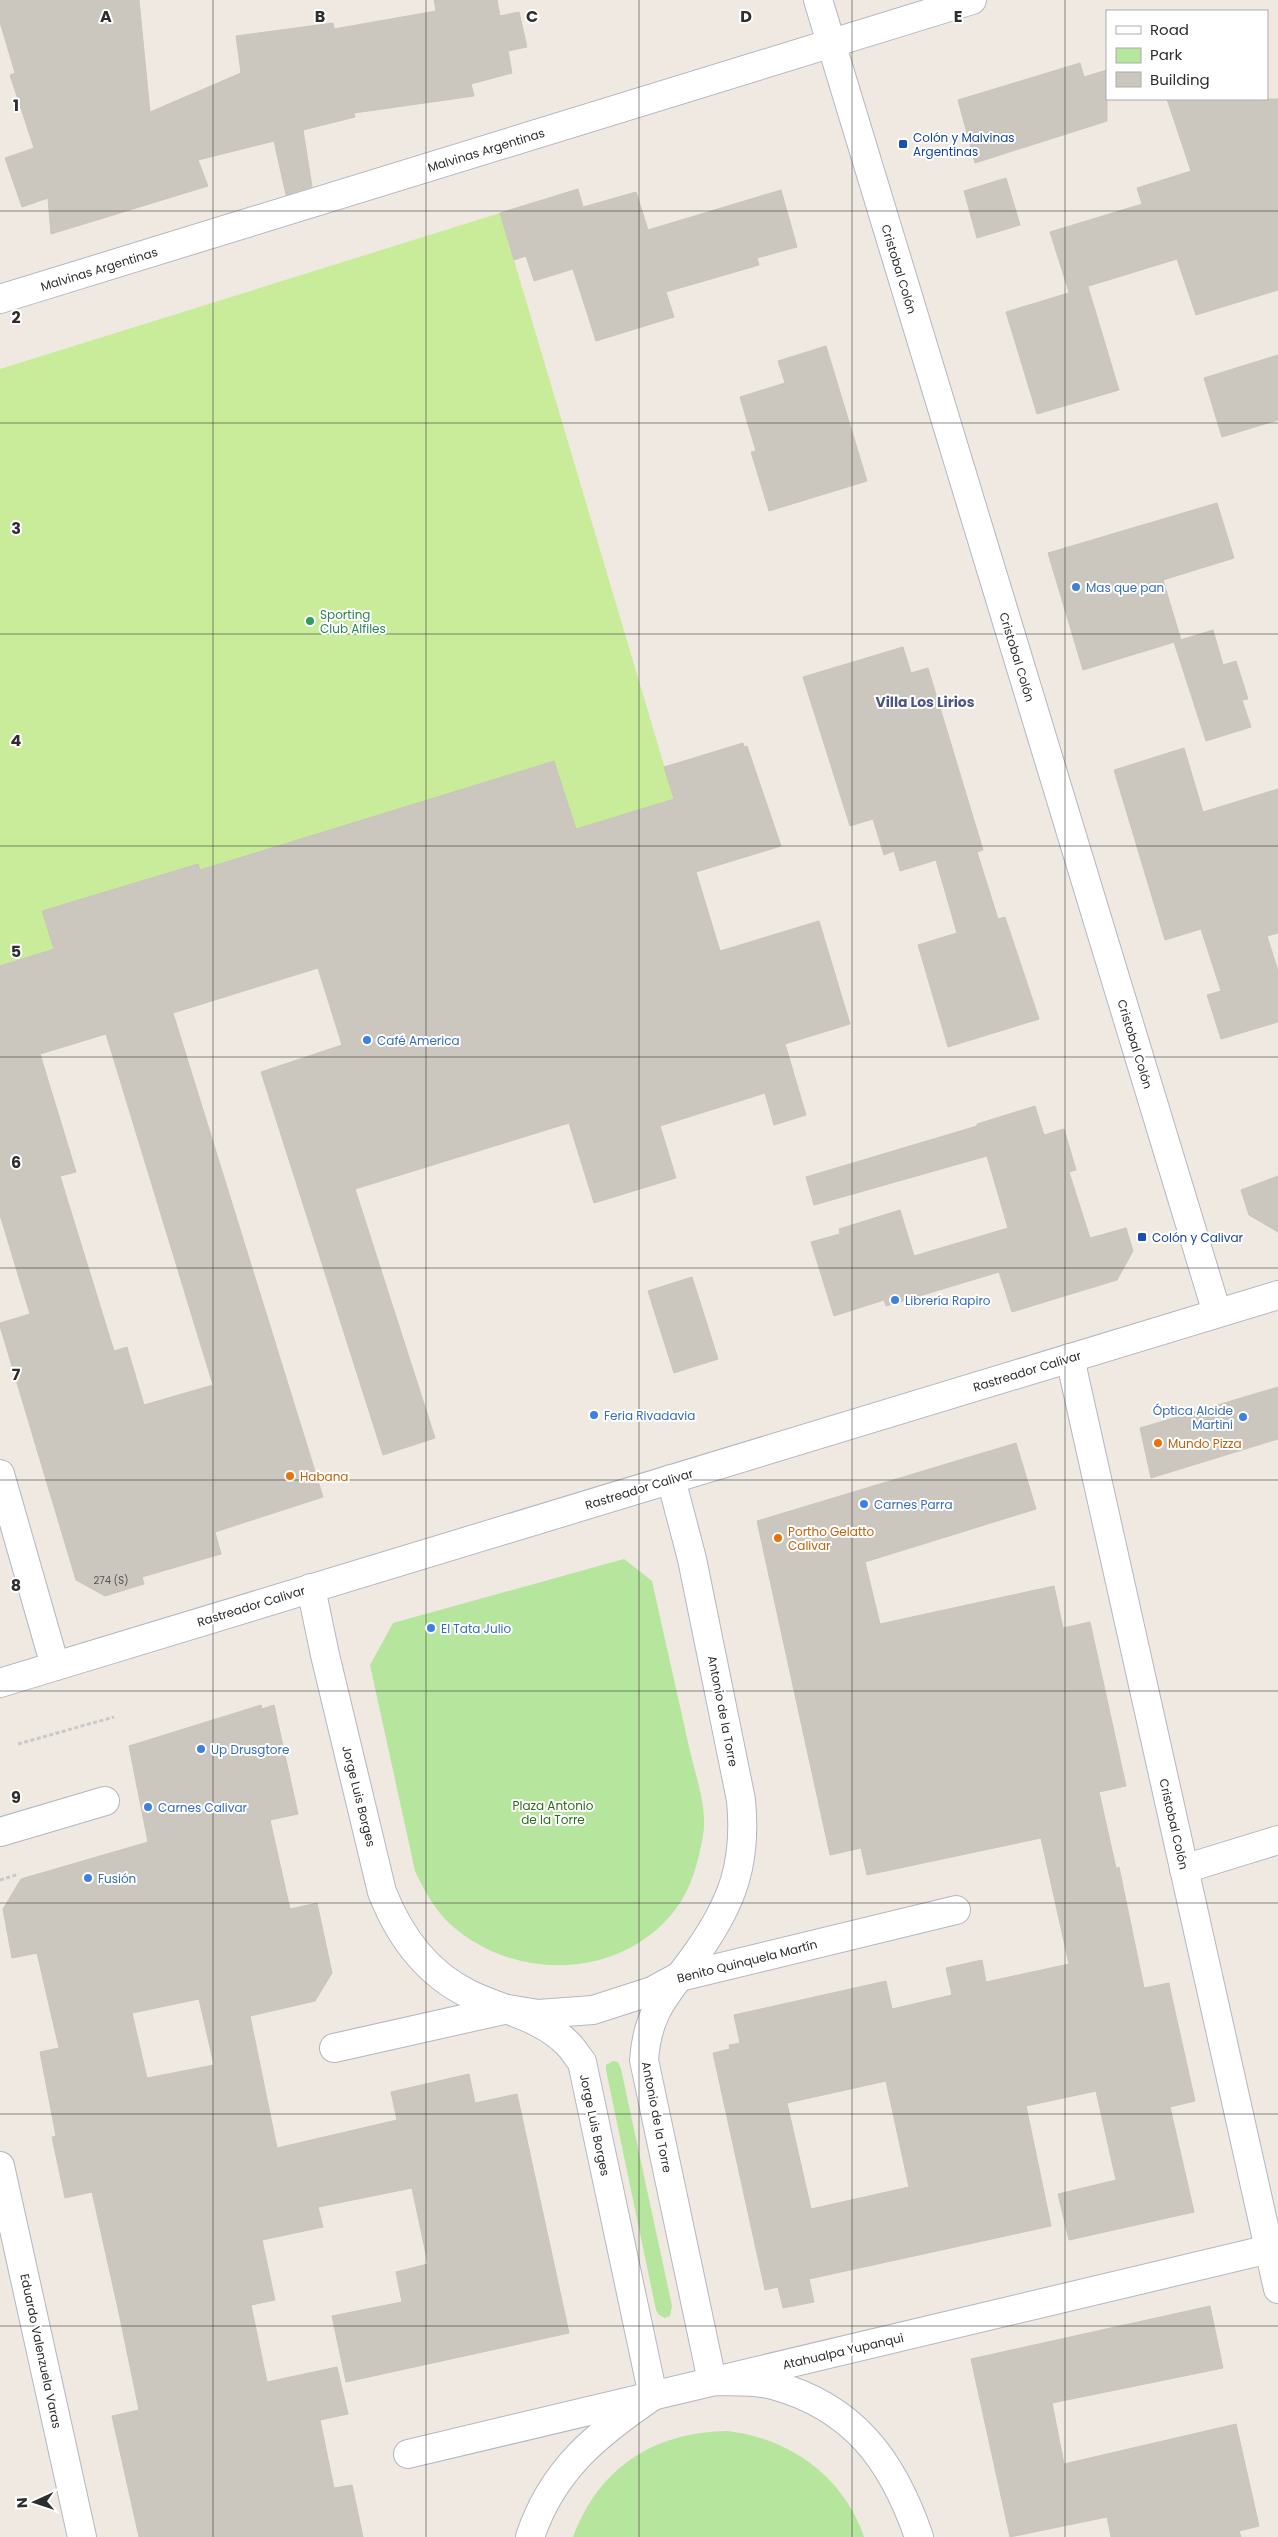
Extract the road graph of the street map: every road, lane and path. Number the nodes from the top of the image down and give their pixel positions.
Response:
1 (818, 0) edge
2 (972, 0) edge
3 (831, 44) junction
4 (0, 299) edge
5 (1278, 1295) edge
6 (1217, 1313) junction
7 (1070, 1358) junction
8 (0, 1474) edge
9 (671, 1479) junction
10 (312, 1588) junction
11 (55, 1666) junction
12 (0, 1683) edge
13 (114, 1717) dead end
14 (18, 1744) dead end
15 (105, 1801) dead end
16 (0, 1832) edge
17 (1278, 1840) edge
18 (1184, 1868) junction
19 (19, 1874) dead end
20 (0, 1880) edge
21 (956, 1910) dead end
22 (676, 1978) junction
23 (508, 2009) junction
24 (334, 2048) dead end
25 (0, 2166) edge
26 (1274, 2248) edge
27 (1278, 2289) edge
28 (712, 2381) junction
29 (653, 2396) junction
30 (408, 2454) dead end
31 (82, 2537) edge
32 (530, 2537) edge
33 (919, 2537) edge

1 - 3 street, Cristobal Colón
2 - 3 street, Malvinas Argentinas
3 - 4 street, Malvinas Argentinas
3 - 6 street, Cristobal Colón
5 - 6 street, Rastreador Calivar
6 - 7 street, Rastreador Calivar
7 - 9 street, Rastreador Calivar
7 - 18 street, Cristobal Colón
8 - 11 street
9 - 10 street, Rastreador Calivar
9 - 22 street, Antonio de la Torre
10 - 11 street, Rastreador Calivar
10 - 23 street, Jorge Luis Borges
11 - 12 street, Rastreador Calivar
13 - 14 path
15 - 16 street
17 - 18 street
18 - 26 street, Cristobal Colón
19 - 20 path
21 - 22 street, Benito Quinquela Martín
22 - 23 street, Benito Quinquela Martín
22 - 28 street, Antonio de la Torre
23 - 24 street, Benito Quinquela Martín
23 - 29 street, Jorge Luis Borges
25 - 31 street, Eduardo Valenzuela Varas
26 - 27 street, Cristobal Colón
26 - 28 street, Atahualpa Yupanqui
28 - 29 street, Atahualpa Yupanqui
28 - 33 street
29 - 30 street, Atahualpa Yupanqui
29 - 32 street

